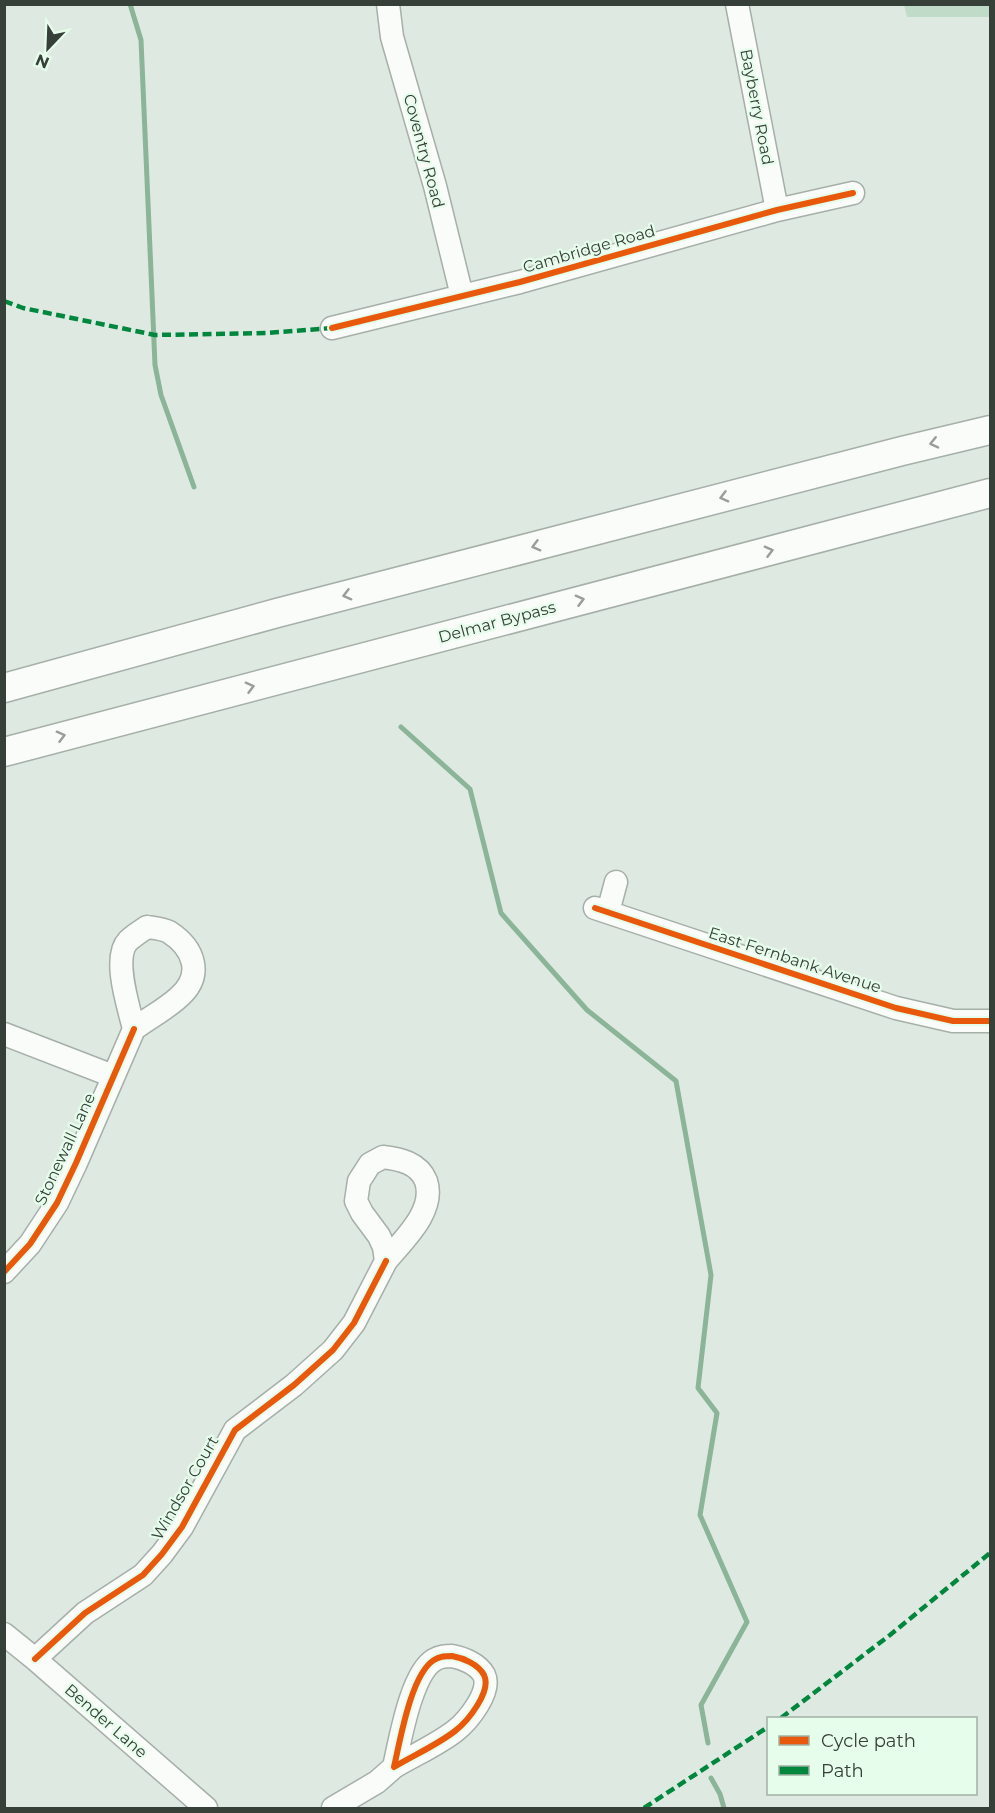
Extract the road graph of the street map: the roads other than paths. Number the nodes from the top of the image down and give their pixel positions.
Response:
1 (388, 4) edge
2 (737, 4) edge
3 (853, 193) dead end
4 (777, 210) junction
5 (462, 296) junction
6 (332, 328) dead end
7 (990, 430) edge
8 (990, 493) edge
9 (4, 688) edge
10 (4, 752) edge
11 (616, 882) dead end
12 (990, 1021) edge
13 (134, 1029) dead end
14 (4, 1034) edge
15 (113, 1076) junction
16 (386, 1261) dead end
17 (4, 1272) edge
18 (4, 1634) edge
19 (35, 1659) junction
20 (394, 1767) junction
21 (206, 1809) edge
22 (333, 1809) edge

1 - 5 street, Coventry Road
2 - 4 street, Bayberry Road
3 - 4 street, Cambridge Road
4 - 5 street, Cambridge Road
5 - 6 street, Cambridge Road
7 -> 9 main road
10 -> 8 main road, Delmar Bypass
11 - 12 street, East Fernbank Avenue
13 - 15 street, Stonewall Lane
14 - 15 street
15 - 17 street, Stonewall Lane
16 - 19 street, Windsor Court
18 - 19 street, Bender Lane
19 - 21 street, Bender Lane
20 - 20 street
20 - 22 street

